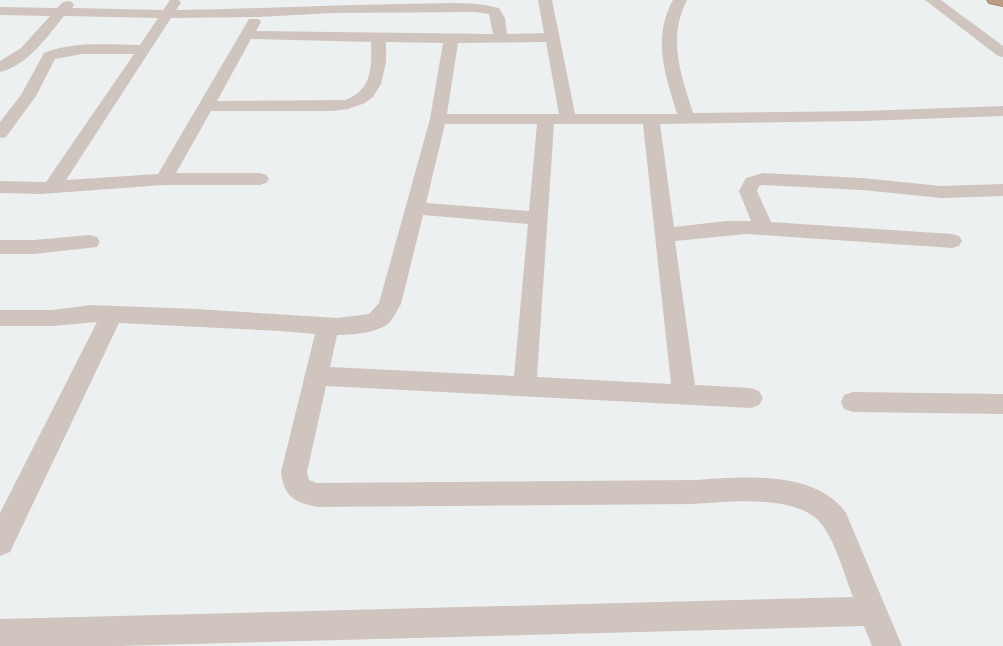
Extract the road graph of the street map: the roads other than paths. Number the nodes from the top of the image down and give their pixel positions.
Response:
1 (72, 0) edge
2 (176, 0) edge
3 (545, 0) edge
4 (680, 0) edge
5 (932, 0) edge
6 (994, 0) edge
7 (1003, 2) edge
8 (263, 7) edge
9 (0, 10) edge
10 (60, 11) junction
11 (168, 14) junction
12 (246, 36) junction
13 (378, 36) junction
14 (553, 37) junction
15 (451, 39) junction
16 (502, 39) junction
17 (144, 50) junction
18 (1003, 53) edge
19 (0, 67) edge
20 (206, 106) junction
21 (1003, 111) edge
22 (686, 118) junction
23 (438, 119) junction
24 (651, 119) junction
25 (546, 120) junction
26 (568, 120) junction
27 (0, 133) edge
28 (164, 179) junction
29 (260, 179) dead end
30 (0, 187) edge
31 (52, 187) junction
32 (1003, 190) edge
33 (415, 208) junction
34 (538, 218) junction
35 (764, 228) junction
36 (666, 235) junction
37 (952, 241) dead end
38 (90, 242) dead end
39 (0, 247) edge
40 (112, 314) junction
41 (0, 318) edge
42 (328, 328) junction
43 (316, 376) junction
44 (525, 387) junction
45 (684, 395) junction
46 (752, 398) dead end
47 (853, 402) dead end
48 (1003, 404) edge
49 (0, 542) edge
50 (873, 610) junction
51 (0, 634) edge
52 (888, 646) edge

1 - 10 street
2 - 11 street
3 - 14 street
4 - 22 street
5 - 18 street
6 - 7 highway
8 - 11 street
8 - 12 street
8 - 16 street
9 - 10 street
10 - 11 street
10 - 19 street
11 - 17 street
12 - 13 street
12 - 20 street
13 - 15 street
13 - 20 street
14 - 16 street
14 - 26 street
15 - 16 street
15 - 23 street
17 - 27 street
17 - 31 street
20 - 28 street
21 - 22 street
22 - 24 street
23 - 25 street
23 - 33 street
24 - 26 street
24 - 36 street
25 - 26 street
25 - 34 street
28 - 29 street
28 - 31 street
30 - 31 street
32 - 35 street
33 - 34 street
33 - 42 street
34 - 44 street
35 - 36 street
35 - 37 street
36 - 45 street
38 - 39 street
40 - 41 street
40 - 42 street
40 - 49 street
42 - 43 street
43 - 44 street
43 - 50 street
44 - 45 street
45 - 46 street
47 - 48 street
50 - 51 street
50 - 52 street

